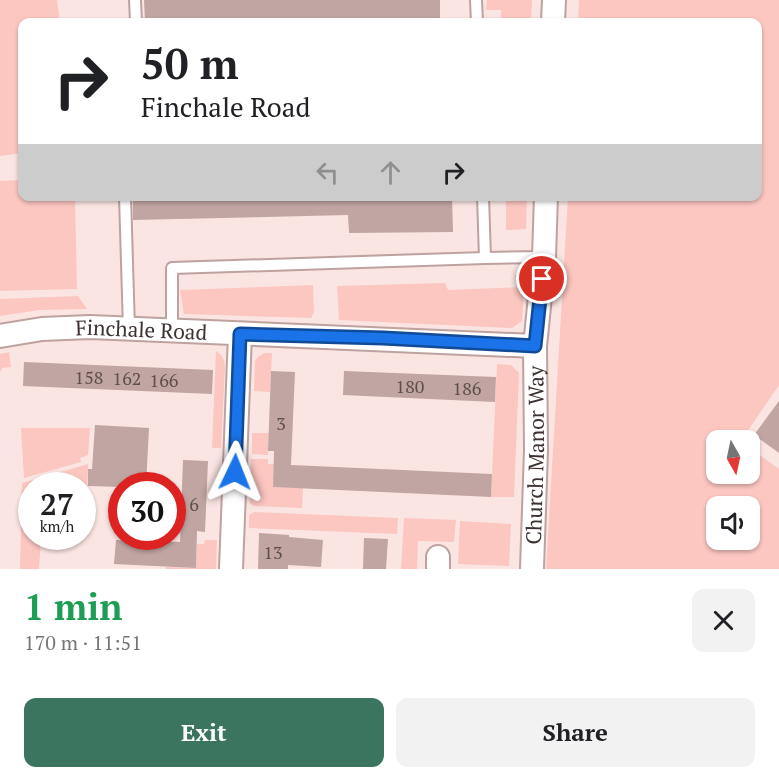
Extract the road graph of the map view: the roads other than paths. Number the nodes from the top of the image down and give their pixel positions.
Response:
1 (135, 0) edge
2 (476, 0) edge
3 (554, 0) edge
4 (136, 18) edge
5 (477, 18) edge
6 (553, 18) edge
7 (125, 201) edge
8 (483, 201) edge
9 (546, 201) edge
10 (544, 257) junction
11 (485, 258) junction
12 (129, 329) junction
13 (172, 331) junction
14 (240, 334) junction
15 (0, 336) edge
16 (535, 346) junction
17 (231, 569) edge
18 (532, 569) edge

1 - 4 lane
2 - 5 lane
3 - 6 street
7 - 12 lane
8 - 11 lane
9 - 10 street, Church Manor Way
10 - 11 lane
10 - 16 street, Church Manor Way
11 - 13 lane
12 - 13 street, Finchale Road
12 - 15 street, Finchale Road
13 - 14 street, Finchale Road
14 - 16 street, Finchale Road
14 - 17 street
16 - 18 street, Church Manor Way

